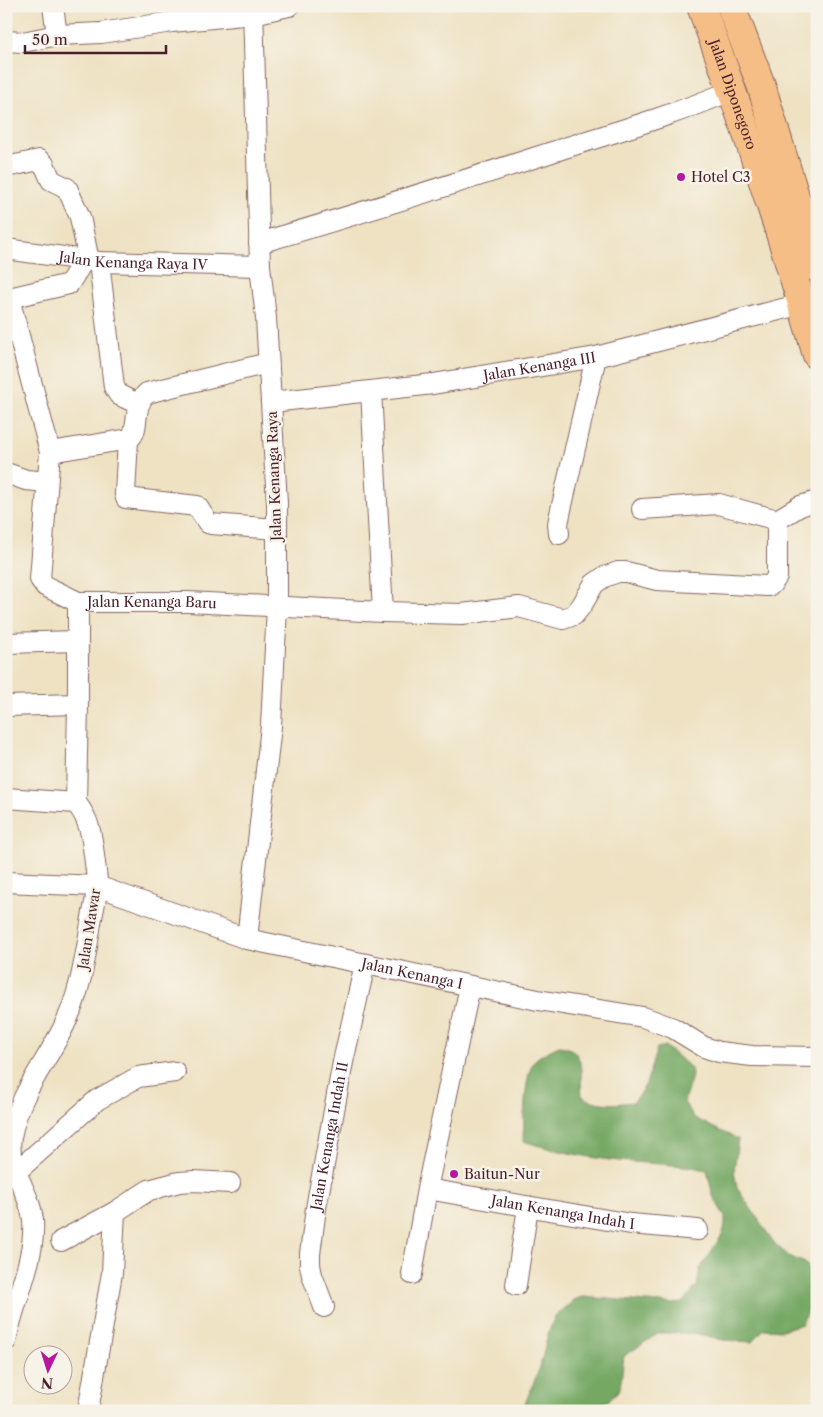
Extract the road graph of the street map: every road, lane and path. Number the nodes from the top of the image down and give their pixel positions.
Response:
1 (53, 6) edge
2 (289, 6) edge
3 (701, 6) edge
4 (731, 6) edge
5 (253, 10) edge
6 (57, 35) junction
7 (6, 41) edge
8 (733, 90) junction
9 (6, 167) edge
10 (259, 243) junction
11 (6, 249) edge
12 (808, 258) edge
13 (91, 261) junction
14 (260, 266) junction
15 (8, 298) edge
16 (802, 304) junction
17 (817, 356) edge
18 (596, 357) junction
19 (268, 363) junction
20 (371, 390) junction
21 (272, 402) junction
22 (138, 404) junction
23 (128, 439) junction
24 (50, 452) junction
25 (6, 473) edge
26 (47, 482) junction
27 (817, 501) edge
28 (642, 509) dead end
29 (777, 520) junction
30 (277, 529) junction
31 (560, 534) dead end
32 (78, 602) junction
33 (277, 607) junction
34 (383, 612) junction
35 (78, 641) junction
36 (6, 643) edge
37 (78, 704) junction
38 (6, 706) edge
39 (8, 793) edge
40 (76, 803) junction
41 (6, 882) edge
42 (97, 886) junction
43 (247, 938) junction
44 (365, 964) junction
45 (470, 986) junction
46 (817, 1057) edge
47 (175, 1072) dead end
48 (16, 1172) junction
49 (230, 1183) dead end
50 (427, 1189) junction
51 (528, 1207) junction
52 (115, 1212) junction
53 (698, 1230) dead end
54 (61, 1241) dead end
55 (412, 1274) dead end
56 (516, 1285) dead end
57 (324, 1307) dead end
58 (6, 1342) edge
59 (88, 1411) edge

1 - 6 street
2 - 5 street
3 - 8 highway, Jalan Diponegoro
4 - 12 highway, Jalan Diponegoro
5 - 6 street
5 - 10 street, Jalan Kenanga Raya
6 - 7 street
8 - 10 street
8 - 12 highway, Jalan Diponegoro
9 - 13 street
10 - 14 street, Jalan Kenanga Raya
11 - 13 street, Jalan Kenanga Raya IV
12 - 16 highway, Jalan Diponegoro
13 - 14 street, Jalan Kenanga Raya IV
13 - 15 street
13 - 22 street
14 - 19 street, Jalan Kenanga Raya
15 - 24 street
16 - 17 highway, Jalan Diponegoro
16 - 18 street, Jalan Kenanga III
18 - 20 street, Jalan Kenanga III
18 - 31 street
19 - 21 street, Jalan Kenanga Raya
19 - 22 street
20 - 21 street, Jalan Kenanga III
20 - 34 street
21 - 30 street, Jalan Kenanga Raya
22 - 23 street
23 - 24 street
23 - 30 street
24 - 26 street
25 - 26 street
26 - 32 street
27 - 29 street
28 - 29 street
29 - 34 street, Jalan Kenanga Baru
30 - 33 street, Jalan Kenanga Raya
32 - 33 street, Jalan Kenanga Baru
32 - 35 street, Jalan Kenanga Baru
33 - 34 street, Jalan Kenanga Baru
33 - 43 street, Jalan Kenanga Raya
35 - 36 street
35 - 37 street, Jalan Kenanga Baru
37 - 38 street
37 - 40 street, Jalan Kenanga Baru
39 - 40 street
40 - 42 street, Jalan Mawar
41 - 42 street, Jalan Kenanga I
42 - 43 street, Jalan Kenanga I
42 - 48 street, Jalan Mawar
43 - 44 street, Jalan Kenanga I
44 - 45 street, Jalan Kenanga I
44 - 57 street, Jalan Kenanga Indah II
45 - 46 street, Jalan Kenanga I
45 - 50 street
47 - 48 street
48 - 58 street, Jalan Mawar
49 - 52 street
50 - 51 street, Jalan Kenanga Indah I
50 - 55 street
51 - 53 street, Jalan Kenanga Indah I
51 - 56 street
52 - 54 street
52 - 59 street

